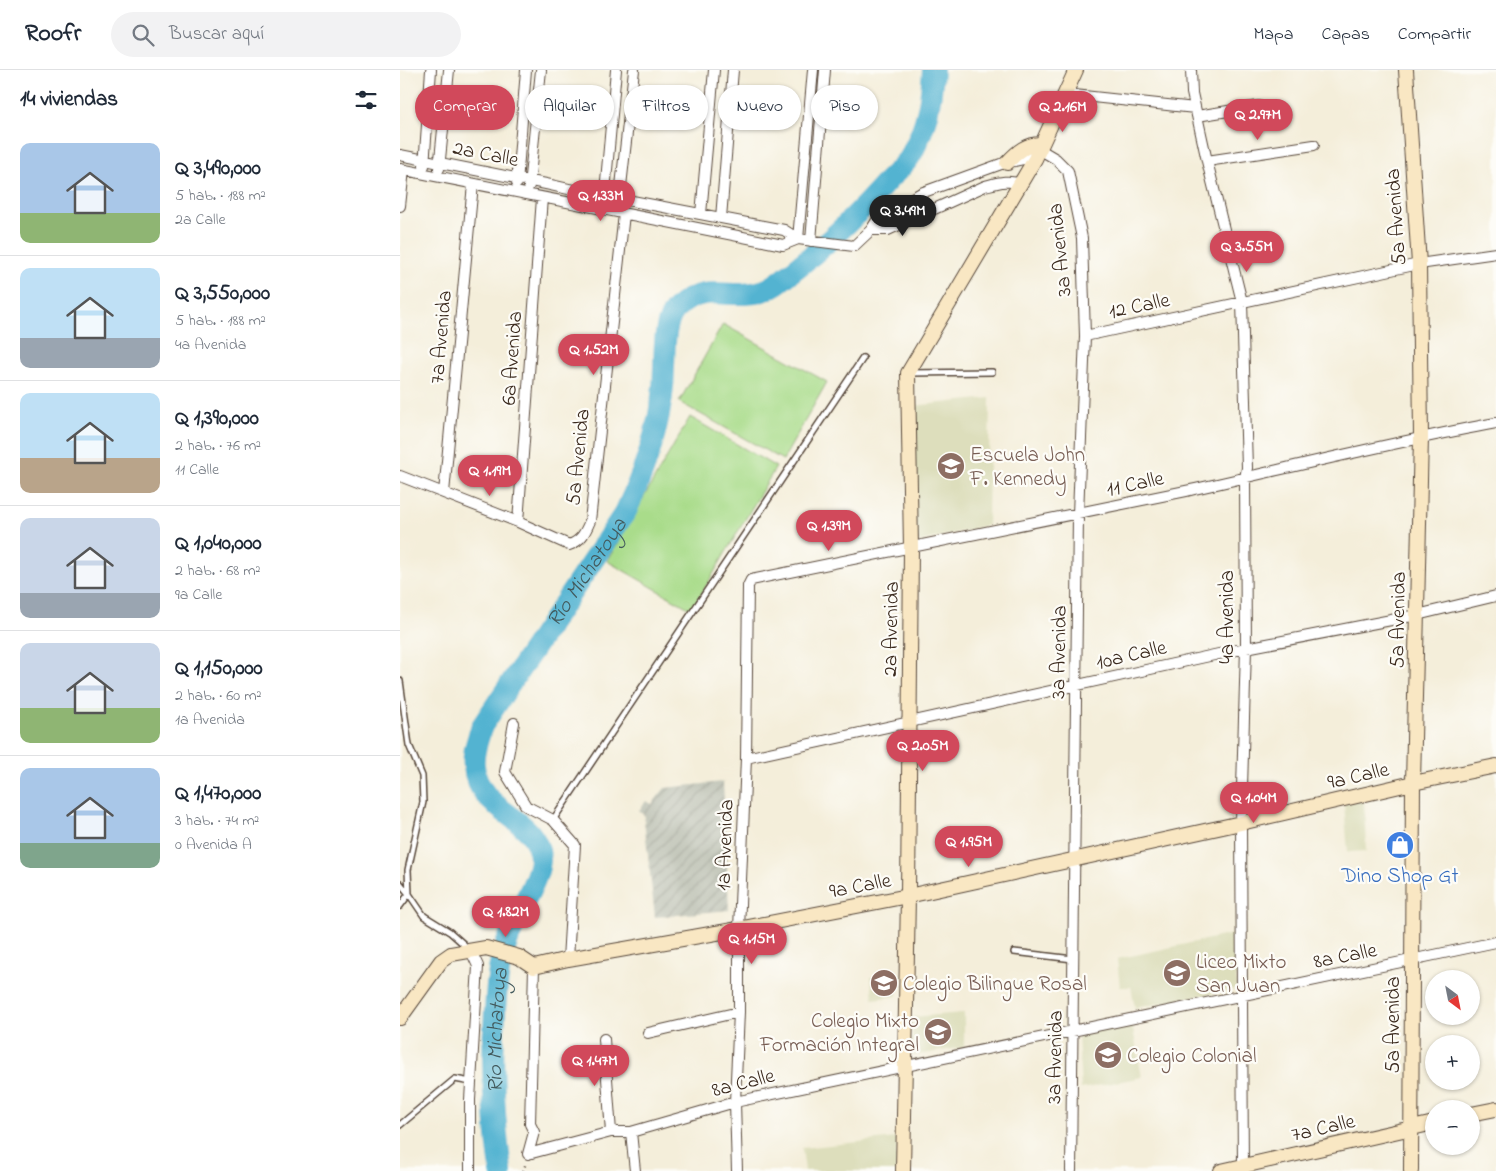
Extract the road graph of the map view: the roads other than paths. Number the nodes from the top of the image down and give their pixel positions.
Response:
1 (431, 70) edge
2 (449, 70) edge
3 (526, 70) edge
4 (541, 70) edge
5 (616, 70) edge
6 (634, 70) edge
7 (714, 70) edge
8 (733, 70) edge
9 (813, 70) edge
10 (824, 70) edge
11 (1076, 70) edge
12 (1191, 70) edge
13 (1406, 70) edge
14 (1065, 94) junction
15 (1259, 106) dead end
16 (1196, 112) junction
17 (1314, 145) dead end
18 (1039, 151) junction
19 (400, 155) edge
20 (424, 160) junction
21 (1206, 161) junction
22 (441, 163) junction
23 (1007, 163) joint
24 (402, 170) edge
25 (423, 174) junction
26 (436, 177) junction
27 (518, 178) junction
28 (960, 179) junction
29 (530, 181) junction
30 (473, 184) junction
31 (1020, 184) junction
32 (514, 192) junction
33 (526, 194) junction
34 (966, 194) junction
35 (605, 197) junction
36 (542, 198) junction
37 (620, 199) junction
38 (400, 206) edge
39 (602, 210) junction
40 (620, 213) junction
41 (701, 214) junction
42 (721, 218) junction
43 (871, 230) junction
44 (798, 239) junction
45 (815, 242) junction
46 (1496, 253) edge
47 (1419, 264) junction
48 (1242, 302) junction
49 (1085, 336) junction
50 (863, 358) dead end
51 (992, 372) dead end
52 (908, 373) junction
53 (1496, 423) edge
54 (1421, 437) junction
55 (400, 476) edge
56 (1245, 478) junction
57 (444, 493) junction
58 (1078, 514) junction
59 (518, 522) junction
60 (911, 548) junction
61 (751, 580) joint
62 (1496, 596) edge
63 (1417, 615) junction
64 (1246, 648) junction
65 (400, 681) edge
66 (1076, 686) junction
67 (909, 722) junction
68 (514, 723) dead end
69 (746, 758) junction
70 (1496, 766) edge
71 (1413, 783) junction
72 (554, 820) junction
73 (1241, 823) junction
74 (1074, 859) junction
75 (400, 883) edge
76 (409, 894) junction
77 (908, 896) junction
78 (400, 906) edge
79 (739, 929) junction
80 (1496, 942) edge
81 (470, 950) junction
82 (1014, 952) dead end
83 (568, 960) junction
84 (1074, 960) junction
85 (1412, 960) junction
86 (534, 967) junction
87 (1243, 994) junction
88 (739, 1012) junction
89 (400, 1018) edge
90 (1074, 1030) junction
91 (648, 1033) dead end
92 (604, 1039) dead end
93 (904, 1066) junction
94 (472, 1082) junction
95 (735, 1102) junction
96 (1496, 1109) edge
97 (1480, 1112) edge
98 (1425, 1124) edge
99 (400, 1125) edge
100 (1411, 1128) junction
101 (611, 1132) junction
102 (630, 1132) junction
103 (1243, 1168) edge
104 (470, 1171) edge
105 (635, 1171) edge
106 (737, 1171) edge
107 (903, 1171) edge
108 (1071, 1171) edge
109 (1221, 1171) edge
110 (1411, 1171) edge

1 - 20 street
2 - 22 street
3 - 27 street
4 - 29 street
5 - 35 street
6 - 37 street, 5a Avenida
7 - 41 street
8 - 42 street
9 - 44 street
10 - 45 street
11 - 14 main road
12 - 16 street, 4a Avenida
13 - 47 main road, 5a Avenida
14 - 16 street
14 - 18 main road
15 - 16 street
16 - 21 street, 4a Avenida
17 - 21 street
18 - 23 main road
18 - 31 main road
18 - 49 street, 3a Avenida
19 - 20 street, 2a Calle
20 - 22 street, 2a Calle
20 - 25 street
21 - 48 street, 4a Avenida
22 - 26 street
22 - 27 street, 2a Calle
23 - 28 street, 2a Calle
24 - 25 street, 2a Calle
24 - 38 street
25 - 26 street, 2a Calle
26 - 30 street, 2a Calle
27 - 29 street, 2a Calle
27 - 32 street
28 - 34 street
28 - 43 street, 2a Calle
29 - 33 street
29 - 35 street, 2a Calle
30 - 32 street, 2a Calle
30 - 57 street, 7a Avenida
31 - 34 street
31 - 52 main road
32 - 33 street, 2a Calle
33 - 36 street, 2a Calle
34 - 43 street
35 - 37 street, 2a Calle
35 - 39 street
36 - 39 street, 2a Calle
36 - 59 street, 6a Avenida
37 - 40 street, 5a Avenida
37 - 41 street, 2a Calle
39 - 40 street, 2a Calle
40 - 44 street, 2a Calle
40 - 59 street, 5a Avenida
41 - 42 street, 2a Calle
42 - 44 street, 2a Calle
43 - 45 street, 2a Calle
44 - 45 street, 2a Calle
46 - 47 street, 12 Calle
47 - 48 street, 12 Calle
47 - 54 main road, 5a Avenida
48 - 49 street, 12 Calle
48 - 56 street, 4a Avenida
49 - 58 street, 3a Avenida
50 - 72 lane
51 - 52 lane
52 - 60 main road, 2a Avenida
53 - 54 street, 11 Calle
54 - 56 street, 11 Calle
54 - 63 main road, 5a Avenida
55 - 57 street
56 - 58 street, 11 Calle
56 - 64 street, 4a Avenida
57 - 59 street
58 - 60 street, 11 Calle
58 - 66 street, 3a Avenida
60 - 61 street, 11 Calle
60 - 67 main road, 2a Avenida
61 - 69 street, 1a Avenida
62 - 63 street, 10a Calle
63 - 64 street, 10a Calle
63 - 71 main road, 5a Avenida
64 - 66 street, 10a Calle
64 - 73 street, 4a Avenida
65 - 76 lane
66 - 67 street, 10a Calle
66 - 74 street, 3a Avenida
67 - 69 street, 10a Calle
67 - 77 main road, 2a Avenida
68 - 72 street
69 - 79 street, 1a Avenida
70 - 71 main road, 9a Calle
71 - 73 main road, 9a Calle
71 - 85 main road, 5a Avenida
72 - 83 street
73 - 74 main road, 9a Calle
73 - 87 street, 4a Avenida
74 - 77 main road, 9a Calle
74 - 84 street, 3a Avenida
75 - 76 lane
76 - 78 lane
76 - 81 lane
77 - 79 main road, 9a Calle
77 - 93 main road, 2a Avenida
79 - 83 main road, 9a Calle
79 - 88 street, 1a Avenida
80 - 85 street, 8a Calle
81 - 86 main road
81 - 89 main road
81 - 94 street
82 - 84 lane
83 - 86 main road, 9a Calle
84 - 90 street, 3a Avenida
85 - 87 street, 8a Calle
85 - 100 main road, 5a Avenida
86 - 101 street, 8a Calle
87 - 90 street, 8a Calle
87 - 103 street, 4a Avenida
88 - 91 street
88 - 95 street, 1a Avenida
90 - 93 street, 8a Calle
90 - 108 street, 3a Avenida
92 - 101 street
93 - 95 street, 8a Calle
93 - 107 main road, 2a Avenida
94 - 99 lane
94 - 104 street
95 - 102 street, 8a Calle
95 - 106 street, 1a Avenida
96 - 97 main road
98 - 100 main road, 7a Calle
100 - 103 main road, 7a Calle
100 - 110 main road, 5a Avenida
101 - 102 street, 8a Calle
102 - 105 street
103 - 109 main road, 7a Calle

